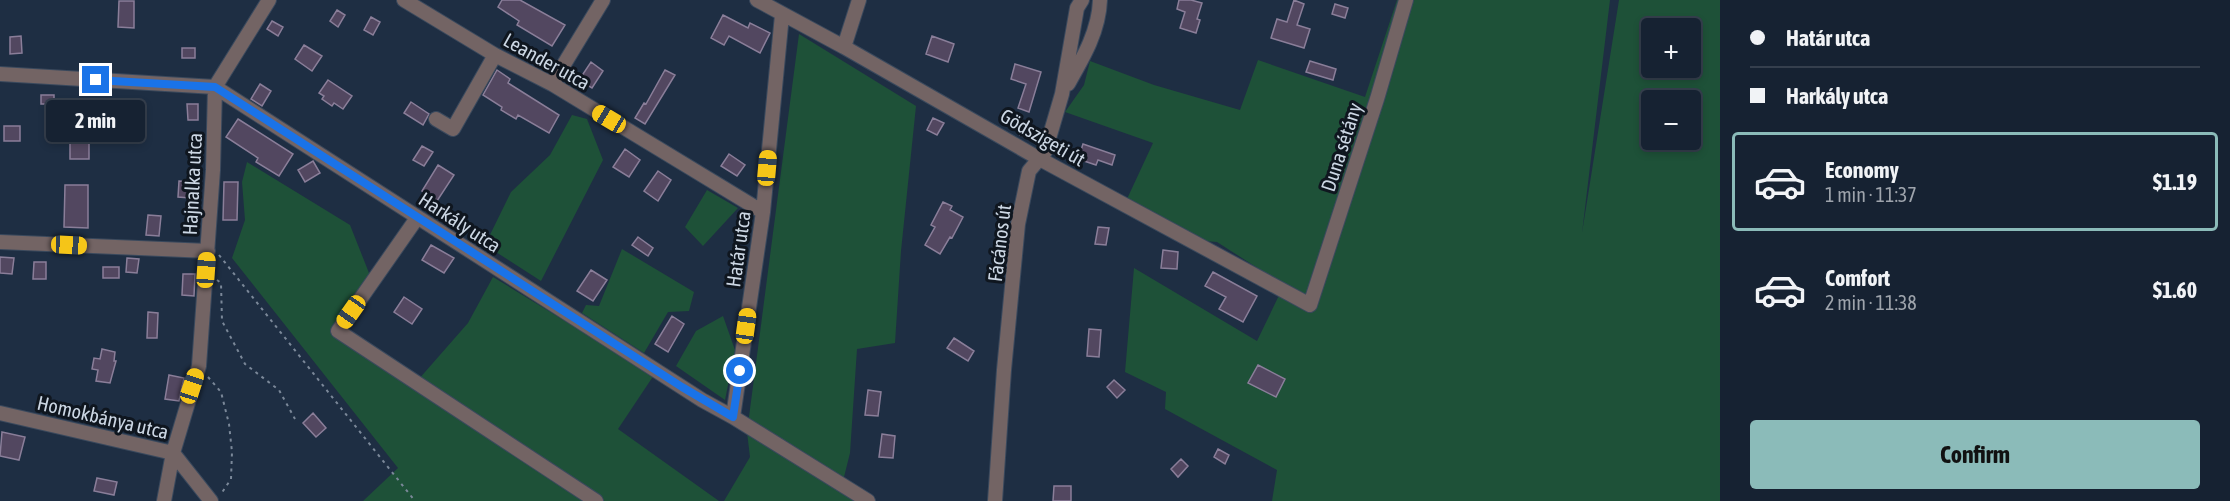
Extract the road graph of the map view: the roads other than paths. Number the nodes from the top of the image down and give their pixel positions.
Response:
1 (269, 0) edge
2 (404, 0) edge
3 (603, 0) edge
4 (757, 0) edge
5 (859, 0) edge
6 (1082, 0) edge
7 (1100, 0) edge
8 (1406, 0) edge
9 (782, 15) junction
10 (844, 47) junction
11 (495, 55) junction
12 (0, 74) edge
13 (552, 84) junction
14 (215, 87) junction
15 (1062, 94) junction
16 (436, 119) dead end
17 (1038, 158) junction
18 (763, 212) junction
19 (417, 218) junction
20 (0, 242) edge
21 (208, 246) junction
22 (1310, 305) joint
23 (0, 414) edge
24 (733, 417) junction
25 (173, 453) junction
26 (164, 501) edge
27 (211, 501) edge
28 (596, 501) edge
29 (868, 501) edge
30 (995, 501) edge

1 - 14 street, Hajnalka utca
2 - 11 street, Leander utca
3 - 13 street
4 - 9 street, Gödszigeti út
5 - 10 street
6 - 15 street, Fácános út
7 - 15 street
8 - 22 street, Duna sétány
9 - 10 street, Gödszigeti út
9 - 18 street, Határ utca
10 - 17 street, Gödszigeti út
11 - 13 street, Leander utca
11 - 16 street
12 - 14 street, Harkály utca
13 - 18 street, Leander utca
14 - 19 street, Harkály utca
14 - 21 street, Hajnalka utca
15 - 17 street, Fácános út
17 - 22 street, Gödszigeti út
17 - 30 street, Fácános út
18 - 24 street, Határ utca
19 - 24 street, Harkály utca
19 - 28 street
20 - 21 street
21 - 25 street, Hajnalka utca
23 - 25 street, Homokbánya utca
24 - 29 street, Harkály utca
25 - 26 street, Hajnalka utca
25 - 27 street, Homokbánya utca

